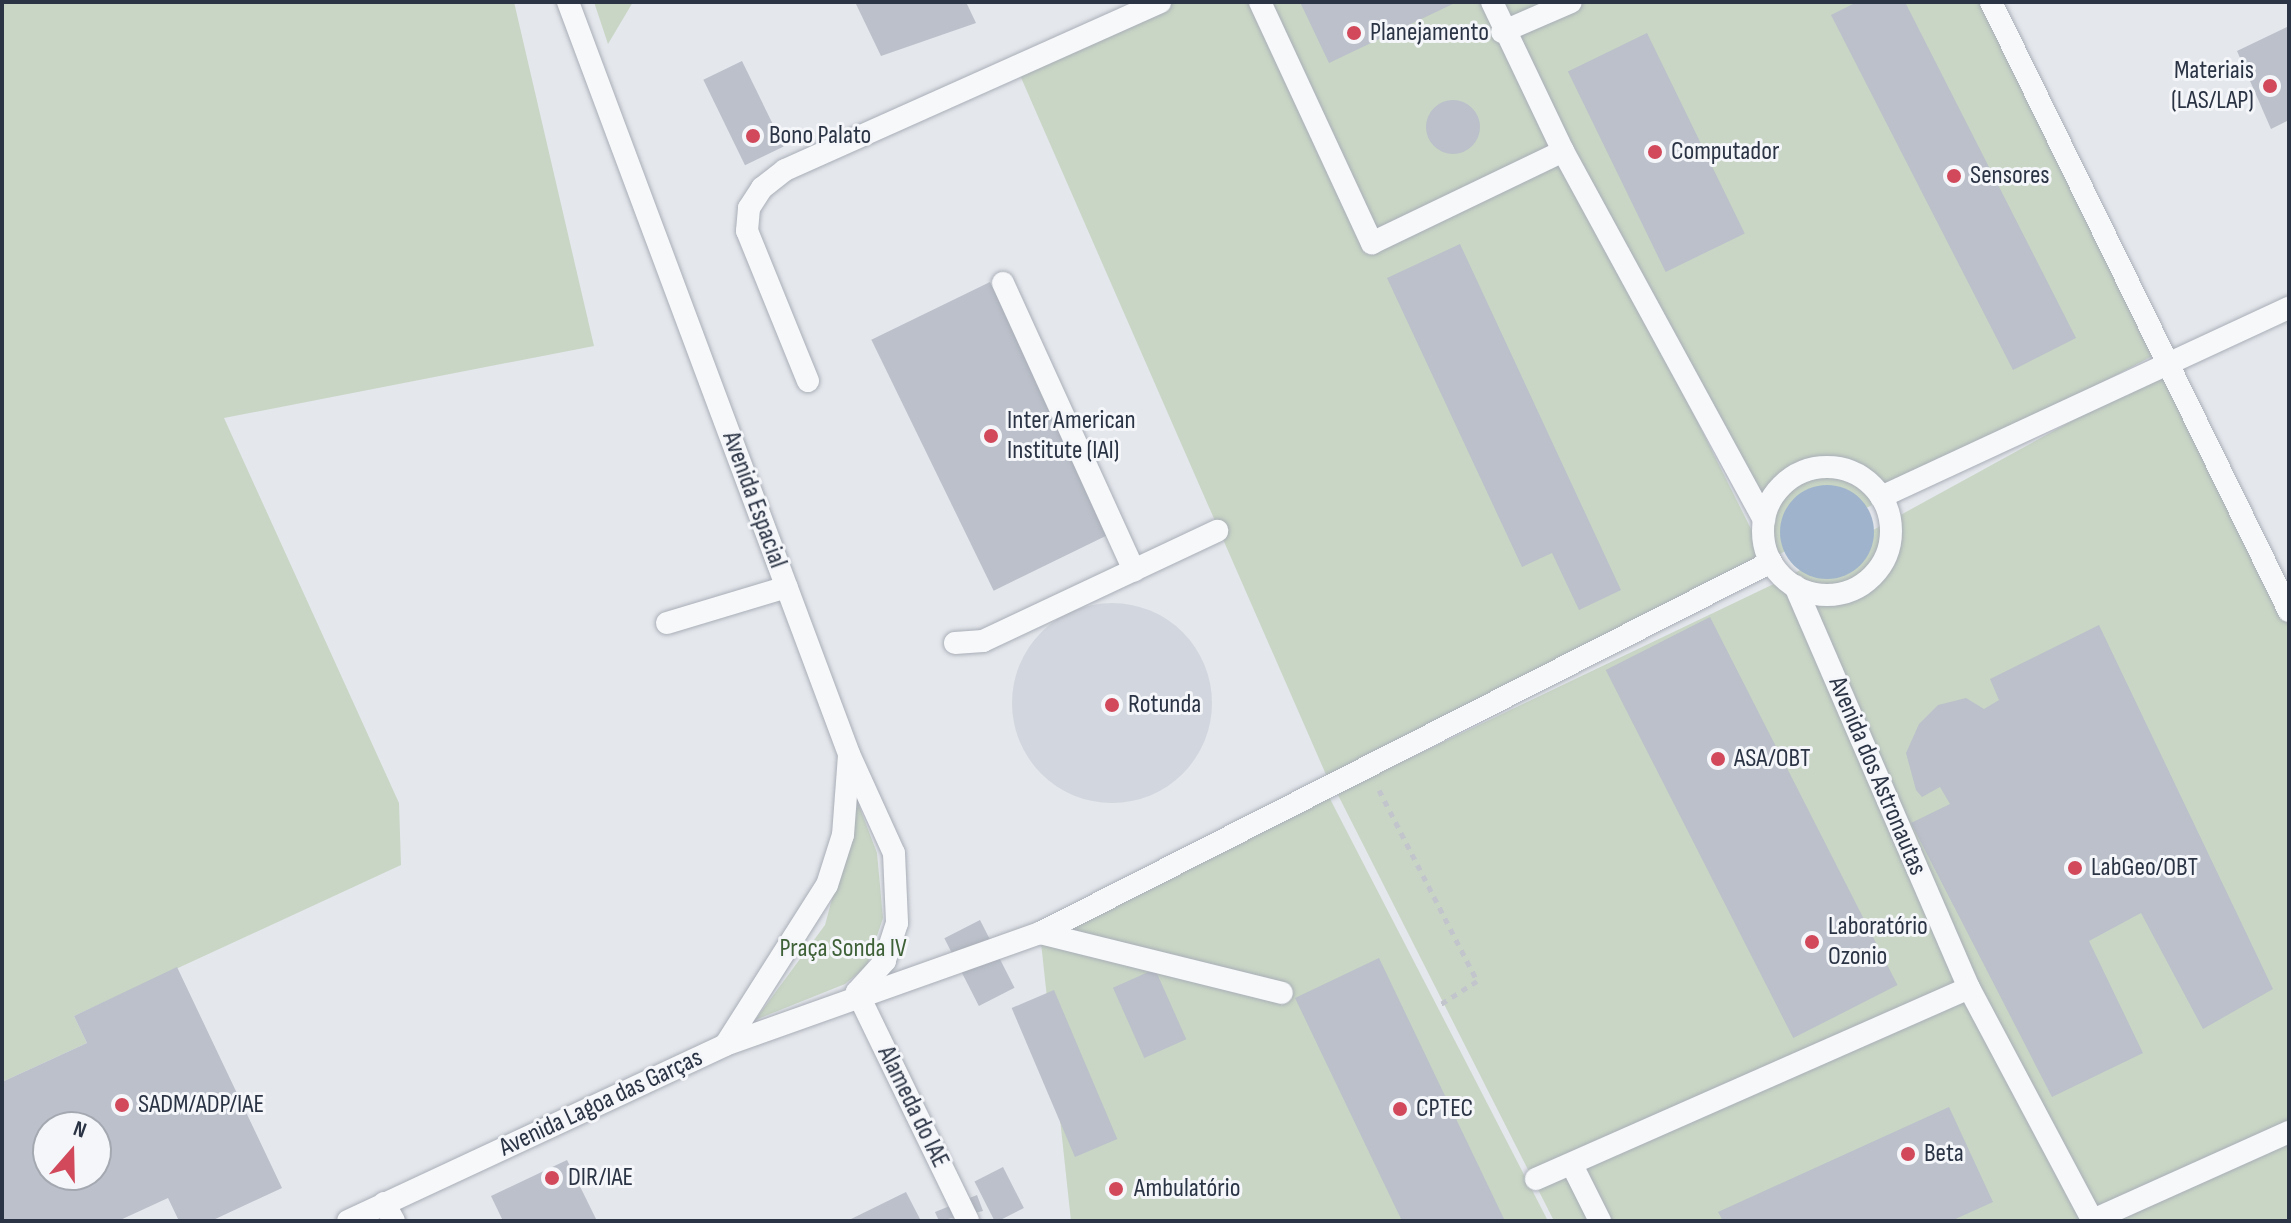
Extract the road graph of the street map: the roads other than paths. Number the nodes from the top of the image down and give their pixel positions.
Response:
1 (568, 2) edge
2 (1160, 2) edge
3 (1260, 2) edge
4 (1492, 2) edge
5 (1571, 2) edge
6 (1991, 2) edge
7 (1502, 32) junction
8 (1563, 151) junction
9 (1003, 283) dead end
10 (2289, 308) edge
11 (2168, 361) junction
12 (808, 381) dead end
13 (1881, 497) junction
14 (1764, 520) junction
15 (1217, 531) dead end
16 (1771, 562) junction
17 (1134, 571) junction
18 (1795, 586) junction
19 (787, 587) junction
20 (2289, 611) edge
21 (667, 623) dead end
22 (955, 643) dead end
23 (849, 754) junction
24 (1040, 933) junction
25 (1969, 988) junction
26 (857, 992) junction
27 (1282, 993) dead end
28 (725, 1045) junction
29 (2289, 1132) edge
30 (1572, 1165) junction
31 (1536, 1179) dead end
32 (389, 1212) edge
33 (348, 1221) edge
34 (968, 1221) edge
35 (1600, 1221) edge
36 (2093, 1221) edge

1 - 19 lane, Avenida Espacial
2 - 12 lane
3 - 8 lane
4 - 7 lane
5 - 7 lane
6 - 11 lane
7 - 8 lane
8 - 14 lane
9 - 17 lane
10 - 11 lane
11 - 13 lane
11 - 20 lane
13 - 14 lane
13 - 18 lane
14 - 16 lane
15 - 17 lane
16 - 18 lane
16 - 24 lane, Avenida Lagoa das Garças
17 - 22 lane
18 - 25 lane, Avenida dos Astronautas
19 - 21 lane
19 - 23 lane, Avenida Espacial
23 - 26 lane, Avenida Espacial
23 - 28 lane
24 - 26 lane, Avenida Lagoa das Garças
24 - 27 lane
25 - 30 lane
25 - 36 lane, Avenida dos Astronautas
26 - 28 lane, Avenida Lagoa das Garças
26 - 34 lane, Alameda do IAE
28 - 32 lane, Avenida Lagoa das Garças
29 - 36 lane
30 - 31 lane
30 - 35 lane
32 - 33 lane, Avenida Lagoa das Garças

